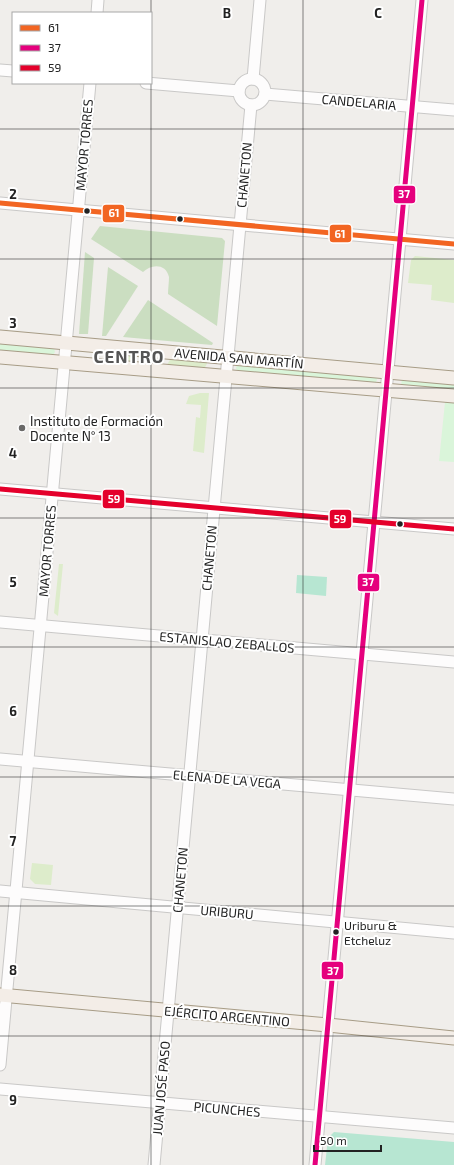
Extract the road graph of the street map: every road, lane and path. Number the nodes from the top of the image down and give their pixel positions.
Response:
1 (98, 0) edge
2 (260, 0) edge
3 (422, 0) edge
4 (96, 12) edge
5 (0, 70) edge
6 (12, 71) edge
7 (253, 79) junction
8 (90, 84) edge
9 (152, 84) edge
10 (239, 91) junction
11 (265, 94) junction
12 (251, 105) junction
13 (412, 106) junction
14 (454, 110) edge
15 (0, 203) edge
16 (78, 210) junction
17 (240, 225) junction
18 (400, 239) junction
19 (454, 244) edge
20 (0, 337) edge
21 (66, 343) junction
22 (0, 356) edge
23 (228, 357) junction
24 (64, 362) junction
25 (388, 372) junction
26 (226, 376) junction
27 (454, 378) edge
28 (386, 390) junction
29 (454, 396) edge
30 (0, 489) edge
31 (52, 493) junction
32 (214, 508) junction
33 (374, 522) junction
34 (454, 529) edge
35 (0, 622) edge
36 (40, 626) junction
37 (202, 640) junction
38 (362, 654) junction
39 (454, 662) edge
40 (0, 759) edge
41 (28, 761) junction
42 (189, 776) junction
43 (350, 790) junction
44 (454, 799) edge
45 (0, 891) edge
46 (16, 893) junction
47 (177, 908) junction
48 (338, 923) junction
49 (454, 933) edge
50 (3, 995) edge
51 (168, 1010) junction
52 (328, 1025) junction
53 (454, 1038) edge
54 (0, 1065) edge
55 (0, 1088) edge
56 (160, 1103) junction
57 (320, 1117) junction
58 (454, 1128) edge
59 (154, 1165) edge
60 (316, 1165) edge

1 - 4 street
2 - 7 street
3 - 13 street
5 - 6 street
7 - 10 street
7 - 11 street
8 - 16 street, MAYOR TORRES
9 - 10 street
10 - 12 street
11 - 12 street
11 - 13 street, CANDELARIA
12 - 17 street, CHANETON
13 - 14 street, CANDELARIA
13 - 18 street
15 - 16 street
16 - 17 street
16 - 21 street, MAYOR TORRES
17 - 18 street
17 - 23 street, CHANETON
18 - 19 street
18 - 25 street
20 - 21 main road, AVENIDA SAN MARTÍN
21 - 23 main road, AVENIDA SAN MARTÍN
21 - 24 street, MAYOR TORRES
22 - 24 main road, AVENIDA SAN MARTÍN
23 - 25 main road, AVENIDA SAN MARTÍN
23 - 26 street, CHANETON
24 - 26 main road, AVENIDA SAN MARTÍN
24 - 31 street, MAYOR TORRES
25 - 27 main road, AVENIDA SAN MARTÍN
25 - 28 street
26 - 28 main road, AVENIDA SAN MARTÍN
26 - 32 street, CHANETON
28 - 29 main road, AVENIDA SAN MARTÍN
28 - 33 street
30 - 31 street
31 - 32 street
31 - 36 street, MAYOR TORRES
32 - 33 street
32 - 37 street, CHANETON
33 - 34 street
33 - 38 street
35 - 36 street, ESTANISLAO ZEBALLOS
36 - 37 street, ESTANISLAO ZEBALLOS
36 - 41 street, MAYOR TORRES
37 - 38 street, ESTANISLAO ZEBALLOS
37 - 42 street, CHANETON
38 - 39 street, ESTANISLAO ZEBALLOS
38 - 43 street
40 - 41 street, ELENA DE LA VEGA
41 - 42 street, ELENA DE LA VEGA
41 - 46 street, MAYOR TORRES
42 - 43 street, ELENA DE LA VEGA
42 - 47 street, CHANETON
43 - 44 street, ELENA DE LA VEGA
43 - 48 street
45 - 46 street, URIBURU
46 - 47 street, URIBURU
46 - 50 street, MAYOR TORRES
47 - 48 street, URIBURU
47 - 51 street, CHANETON
48 - 49 street, URIBURU
48 - 52 street
50 - 51 main road, EJÉRCITO ARGENTINO
50 - 54 street, MAYOR TORRES
51 - 52 main road, EJÉRCITO ARGENTINO
51 - 56 street, JUAN JOSÉ PASO
52 - 53 main road, EJÉRCITO ARGENTINO
52 - 57 street
55 - 56 street, PICUNCHES
56 - 57 street, PICUNCHES
56 - 59 street, JUAN JOSÉ PASO
57 - 58 street, PICUNCHES
57 - 60 street

